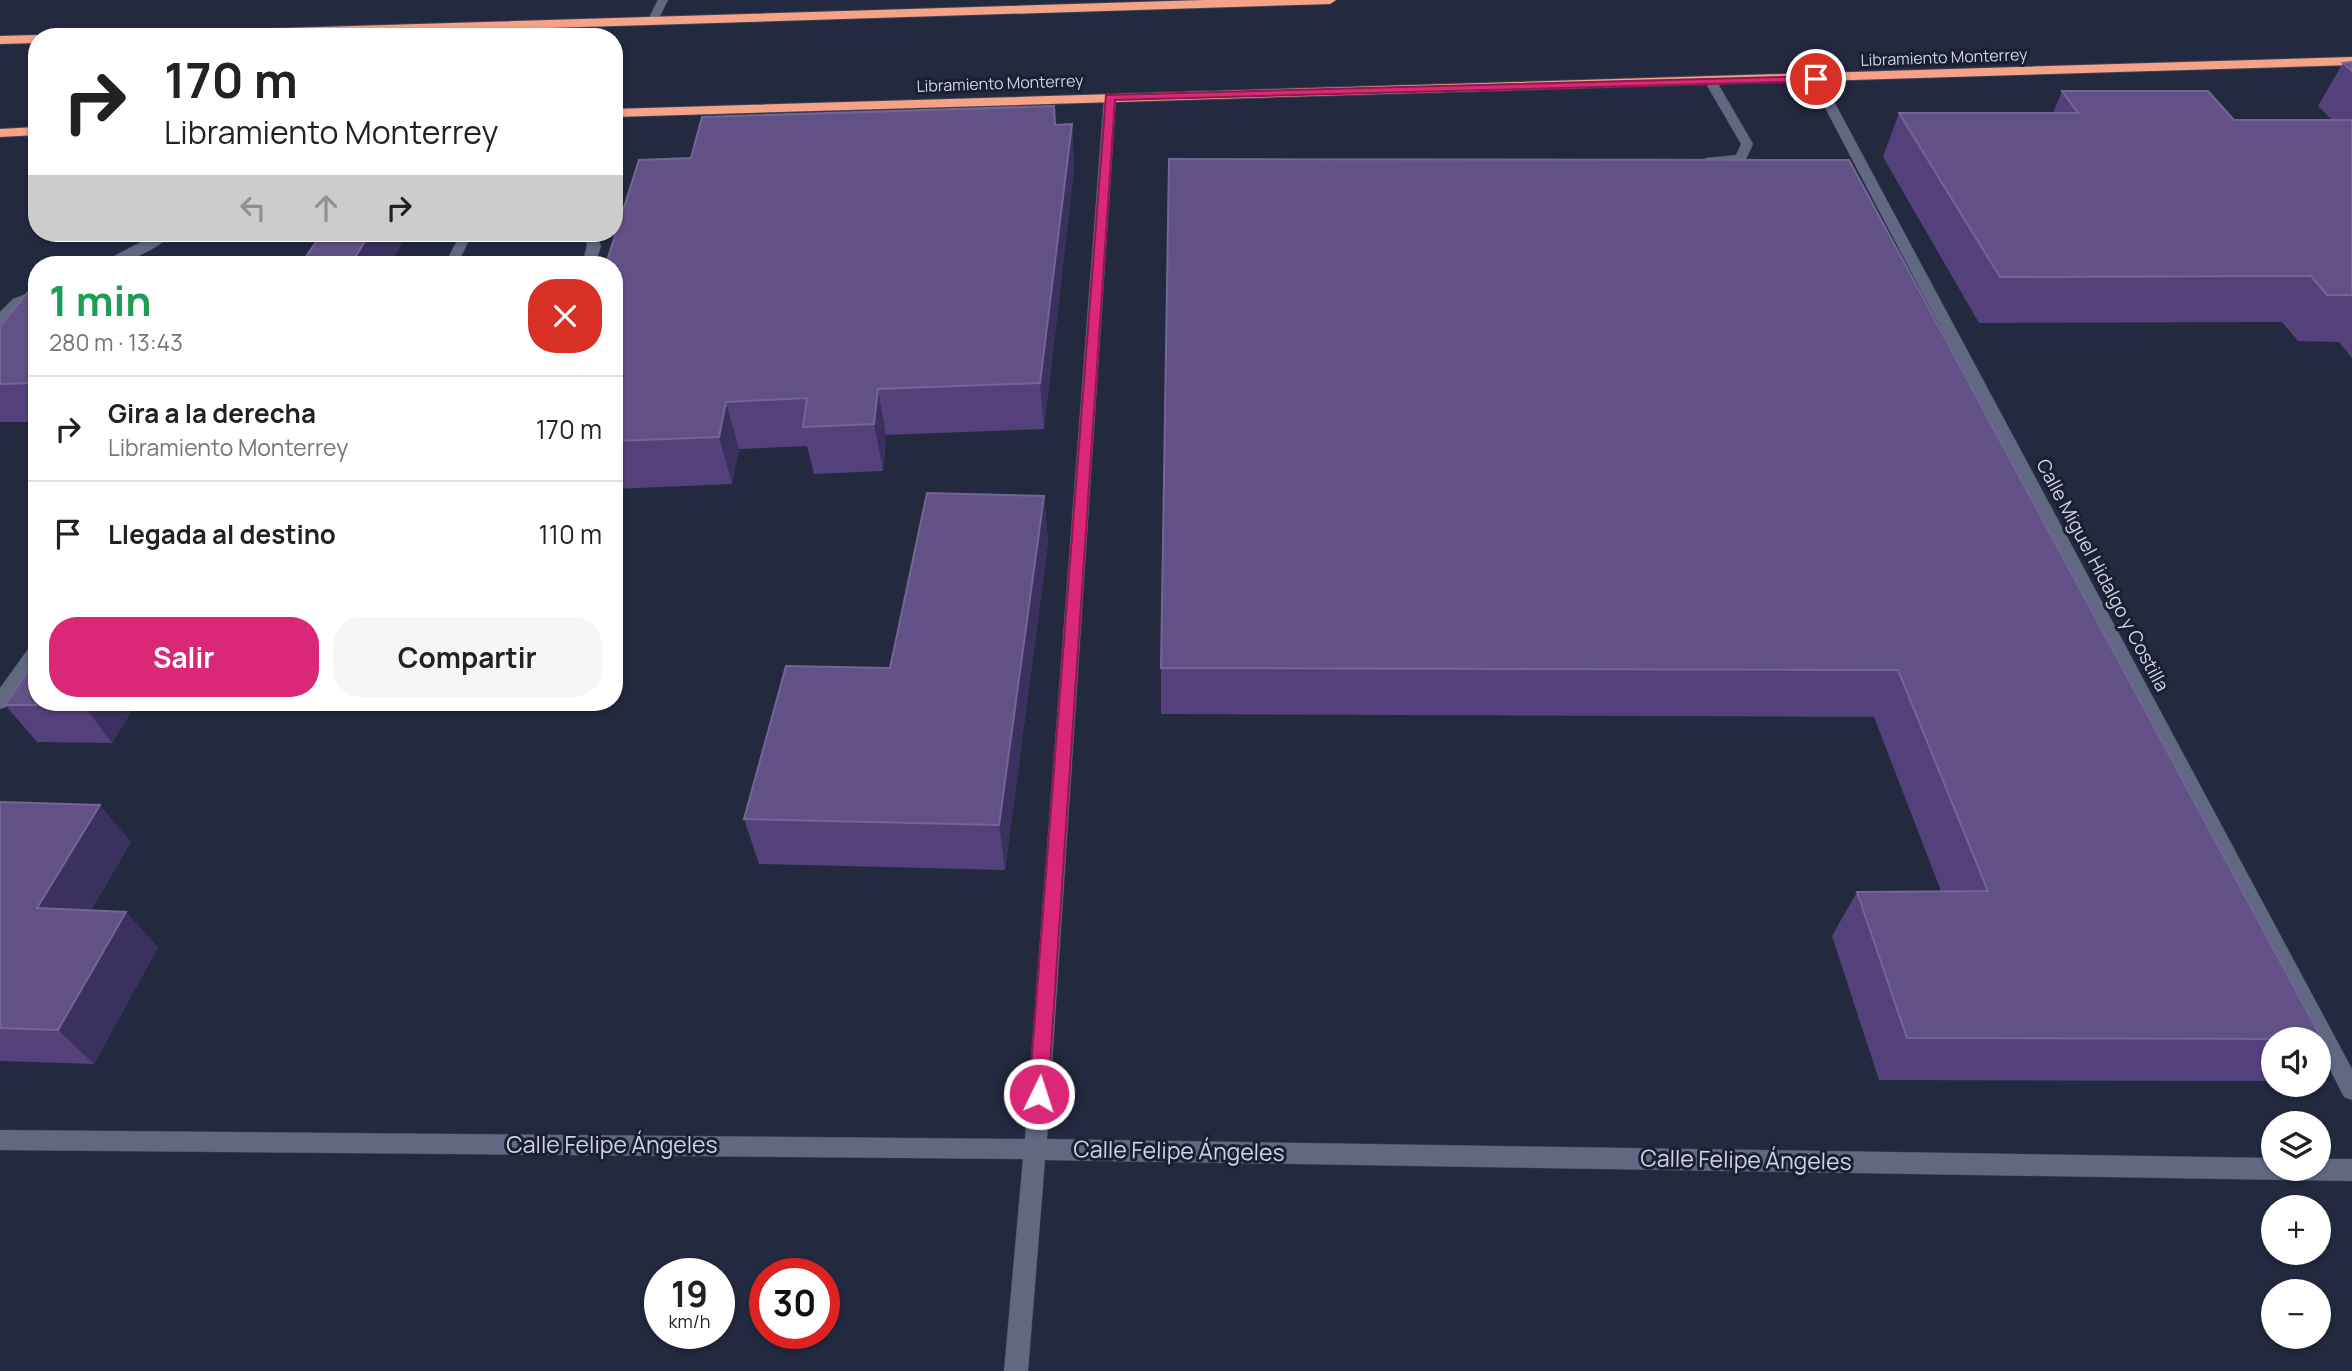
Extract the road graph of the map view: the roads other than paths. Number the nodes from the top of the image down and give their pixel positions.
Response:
1 (663, 0) edge
2 (1330, 0) edge
3 (1103, 3) edge
4 (653, 20) junction
5 (402, 28) edge
6 (28, 39) edge
7 (0, 40) edge
8 (2352, 61) edge
9 (1816, 79) junction
10 (1711, 82) junction
11 (1110, 97) junction
12 (623, 113) edge
13 (28, 131) edge
14 (0, 133) edge
15 (1689, 162) edge
16 (152, 242) edge
17 (125, 256) edge
18 (28, 298) edge
19 (0, 320) edge
20 (28, 662) edge
21 (0, 702) edge
22 (2352, 1090) edge
23 (0, 1140) edge
24 (1035, 1149) junction
25 (2261, 1169) edge
26 (2331, 1170) edge
27 (2352, 1170) edge
28 (1016, 1371) edge

1 - 4 street
2 - 3 highway
3 - 4 highway
4 - 5 highway
6 - 7 highway
8 - 9 highway, Libramiento Monterrey
9 - 10 highway, Libramiento Monterrey
9 - 22 street, Calle Miguel Hidalgo y Costilla
10 - 11 highway, Libramiento Monterrey
10 - 15 street
11 - 12 highway, Libramiento Monterrey
11 - 24 street
13 - 14 highway
16 - 17 street
18 - 19 street
20 - 21 street
23 - 24 street, Calle Felipe Ángeles
24 - 25 street, Calle Felipe Ángeles
24 - 28 street
26 - 27 street

